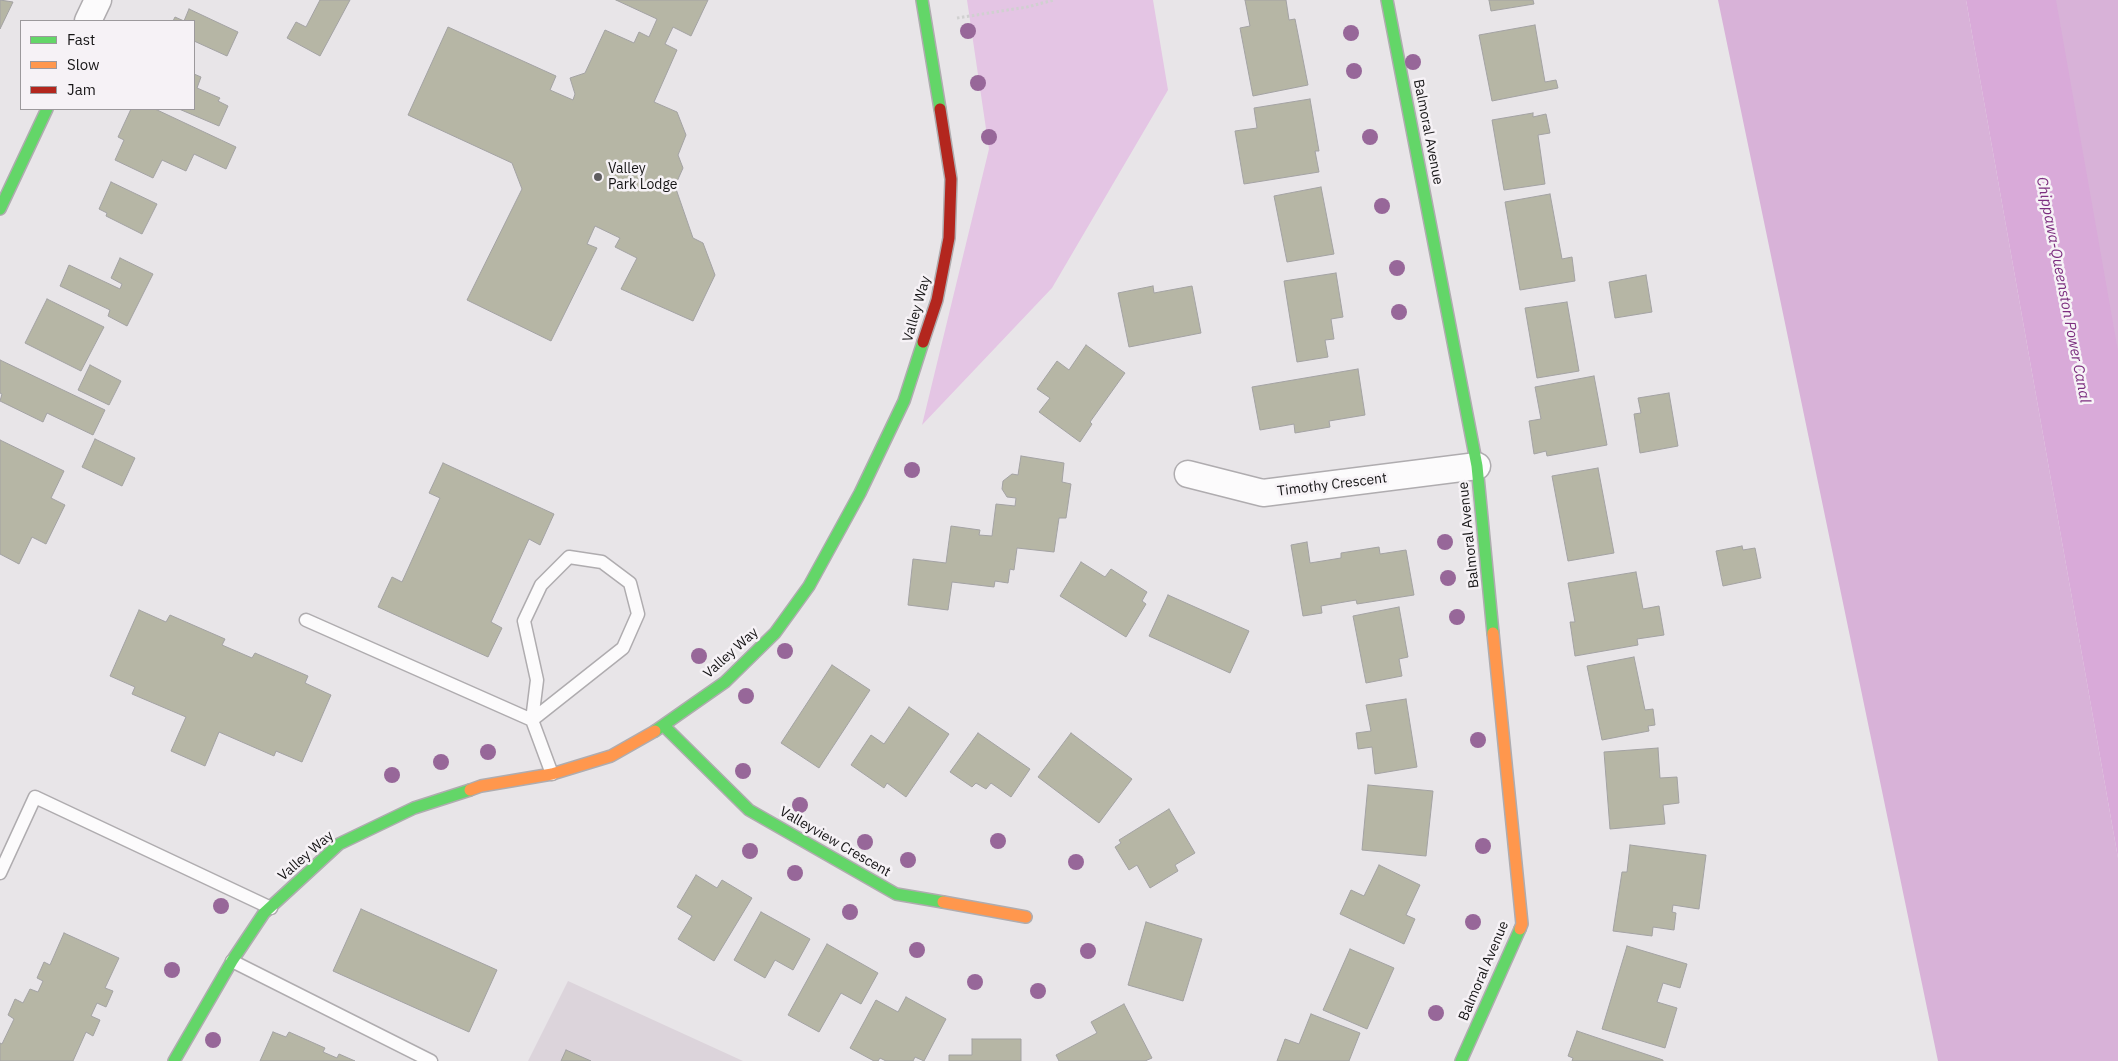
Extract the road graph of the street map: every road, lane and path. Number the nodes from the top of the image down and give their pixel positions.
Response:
1 (98, 0) edge
2 (922, 0) edge
3 (1054, 0) edge
4 (1387, 0) edge
5 (88, 20) edge
6 (927, 22) junction
7 (47, 110) edge
8 (0, 209) edge
9 (1477, 466) junction
10 (1188, 474) dead end
11 (306, 620) dead end
12 (532, 720) junction
13 (664, 726) junction
14 (552, 774) junction
15 (0, 873) edge
16 (271, 908) junction
17 (1026, 917) dead end
18 (232, 960) junction
19 (174, 1061) edge
20 (431, 1061) edge
21 (1461, 1061) edge

1 - 5 street
2 - 6 street, Valley Way
3 - 6 path
4 - 9 street, Balmoral Avenue
6 - 13 street, Valley Way
7 - 8 street
9 - 10 street, Timothy Crescent
9 - 21 street, Balmoral Avenue
11 - 12 lane
12 - 12 lane
12 - 14 lane
13 - 14 street, Valley Way
13 - 17 street, Valleyview Crescent
14 - 16 street, Valley Way
15 - 16 lane
16 - 18 street, Valley Way
18 - 19 street, Valley Way
18 - 20 lane

